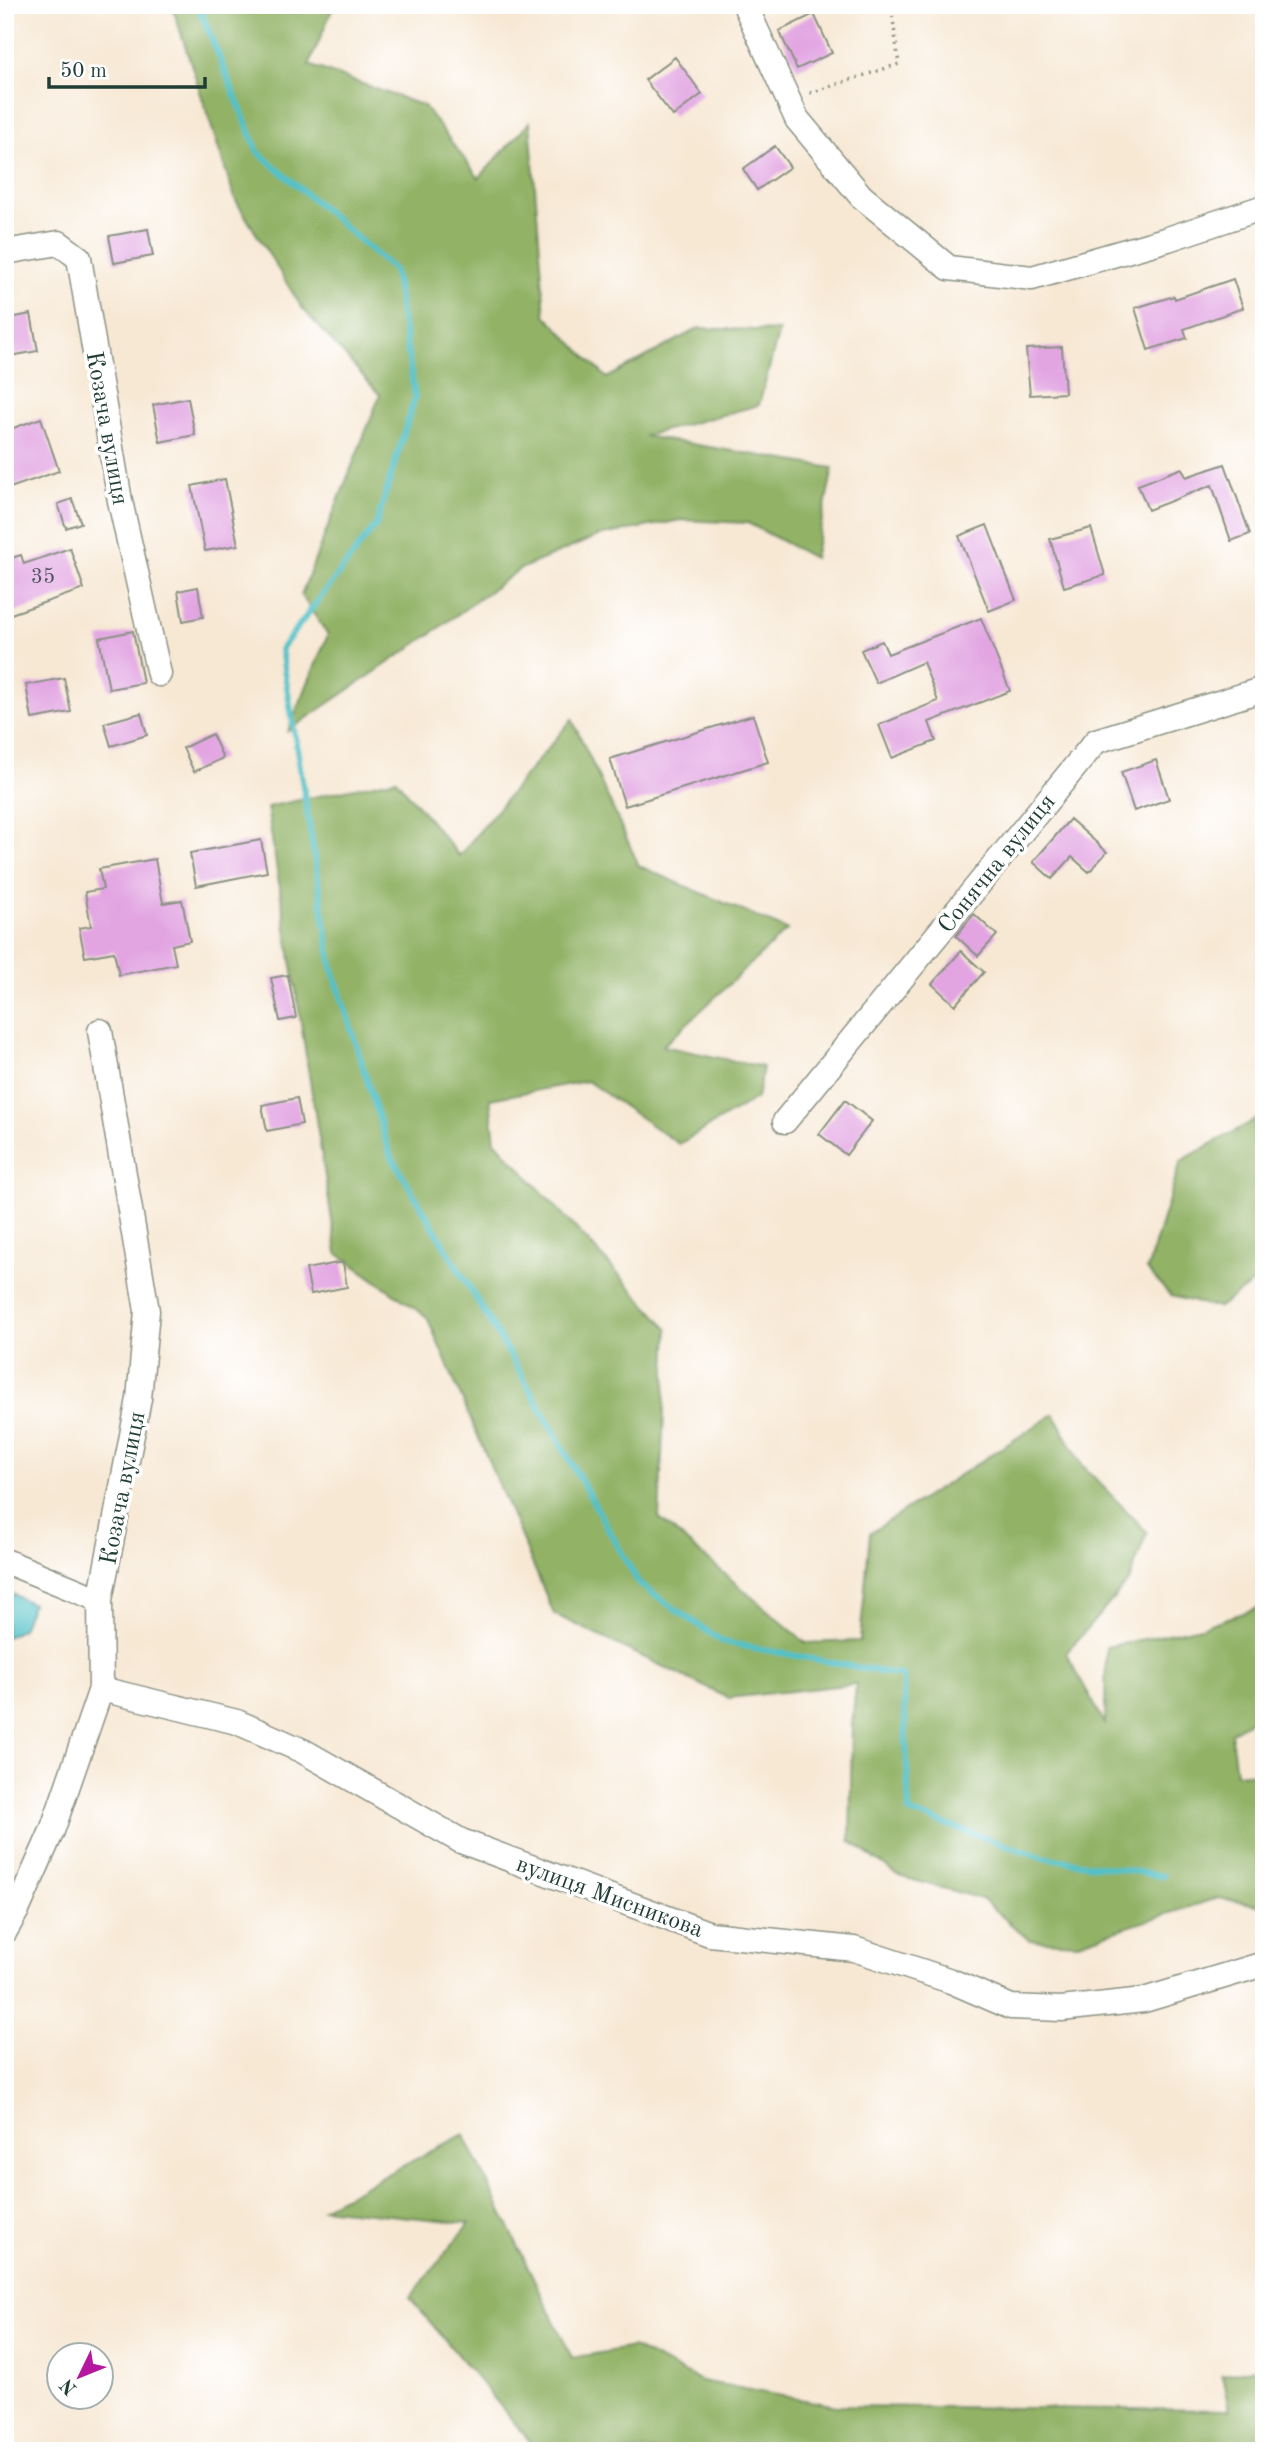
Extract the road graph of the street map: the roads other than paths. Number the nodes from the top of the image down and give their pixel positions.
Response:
1 (746, 5) edge
2 (1264, 207) edge
3 (5, 252) edge
4 (159, 674) dead end
5 (1264, 689) edge
6 (100, 1031) dead end
7 (785, 1121) dead end
8 (5, 1561) edge
9 (100, 1600) junction
10 (101, 1689) junction
11 (5, 1931) edge
12 (1264, 1965) edge

1 - 2 street
3 - 4 street, Козача вулиця
5 - 7 street, Сонячна вулиця
6 - 9 street, Козача вулиця
8 - 9 street
9 - 10 street, Козача вулиця
10 - 11 street, Козача вулиця
10 - 12 street, вулиця Мисникова

